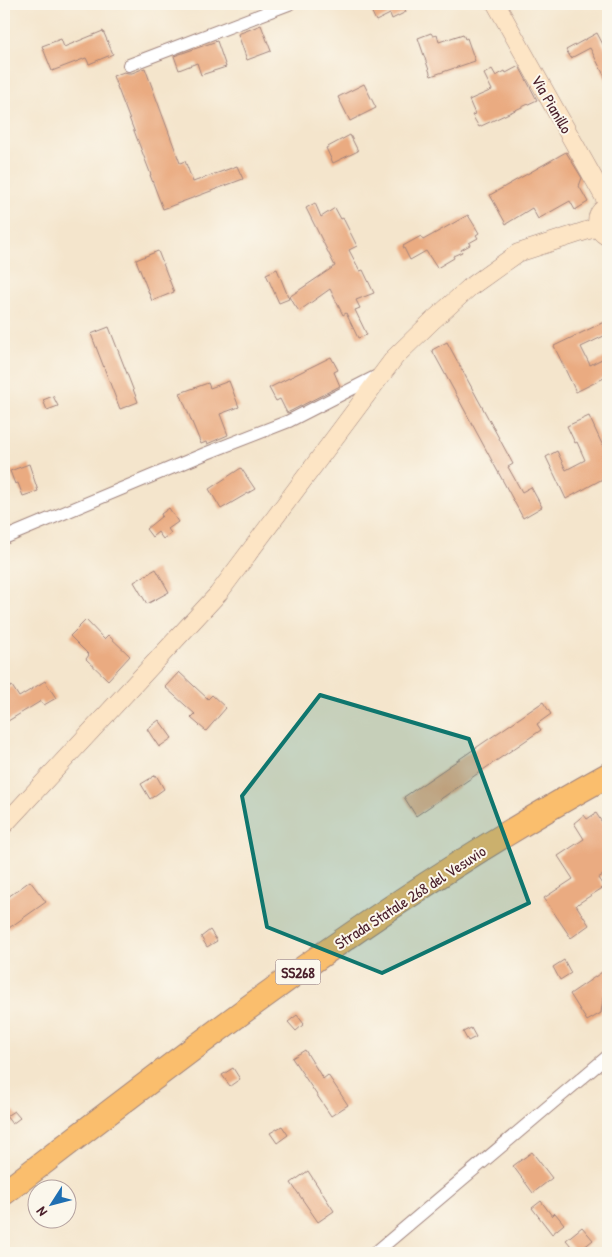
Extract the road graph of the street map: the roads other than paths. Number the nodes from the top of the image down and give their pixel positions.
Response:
1 (289, 4) edge
2 (496, 4) edge
3 (129, 65) dead end
4 (608, 205) edge
5 (603, 232) edge
6 (384, 373) junction
7 (4, 538) edge
8 (608, 758) edge
9 (608, 775) edge
10 (4, 825) edge
11 (608, 1056) edge
12 (4, 1174) edge
13 (4, 1193) edge
14 (376, 1253) edge

1 - 3 street
2 - 4 street, Via Pianillo
4 - 5 street
5 - 6 street
6 - 7 street
6 - 10 street
8 - 12 highway, Strada Statale 268 del Vesuvio / SS268
9 - 13 highway, Strada Statale 268 del Vesuvio / SS268
11 - 14 street

